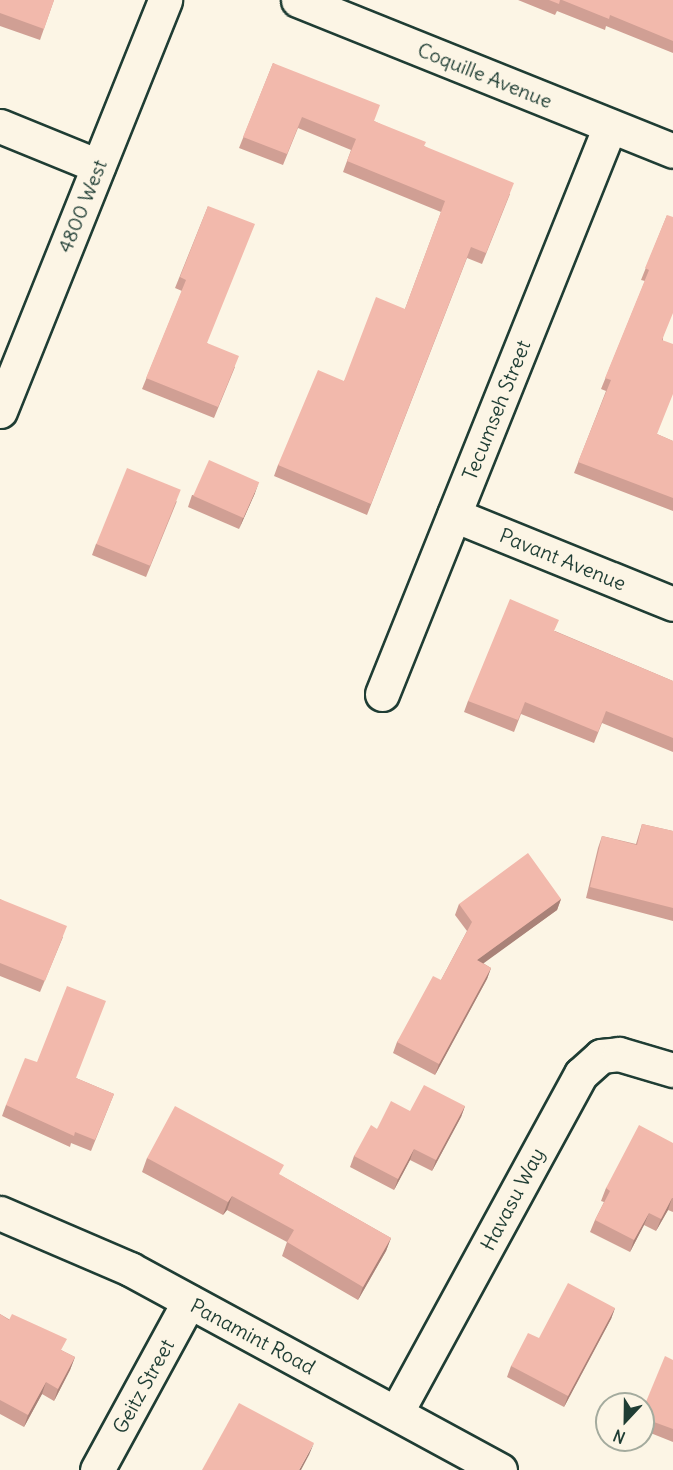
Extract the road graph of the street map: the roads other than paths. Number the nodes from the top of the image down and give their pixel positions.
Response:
1 (165, 0) edge
2 (298, 0) edge
3 (0, 126) edge
4 (610, 126) junction
5 (673, 151) edge
6 (98, 166) junction
7 (0, 411) edge
8 (454, 515) junction
9 (673, 604) edge
10 (382, 694) dead end
11 (673, 1070) edge
12 (0, 1213) edge
13 (189, 1302) junction
14 (396, 1413) junction
15 (97, 1470) edge
16 (500, 1470) edge

1 - 6 street, 4800 West
2 - 4 street, Coquille Avenue
3 - 6 street
4 - 5 street, Coquille Avenue
4 - 8 street, Tecumseh Street
6 - 7 street, 4800 West
8 - 9 street, Pavant Avenue
8 - 10 street, Tecumseh Street
11 - 14 street, Havasu Way
12 - 13 street, Panamint Road
13 - 14 street, Panamint Road
13 - 15 street, Geitz Street
14 - 16 street, Panamint Road

